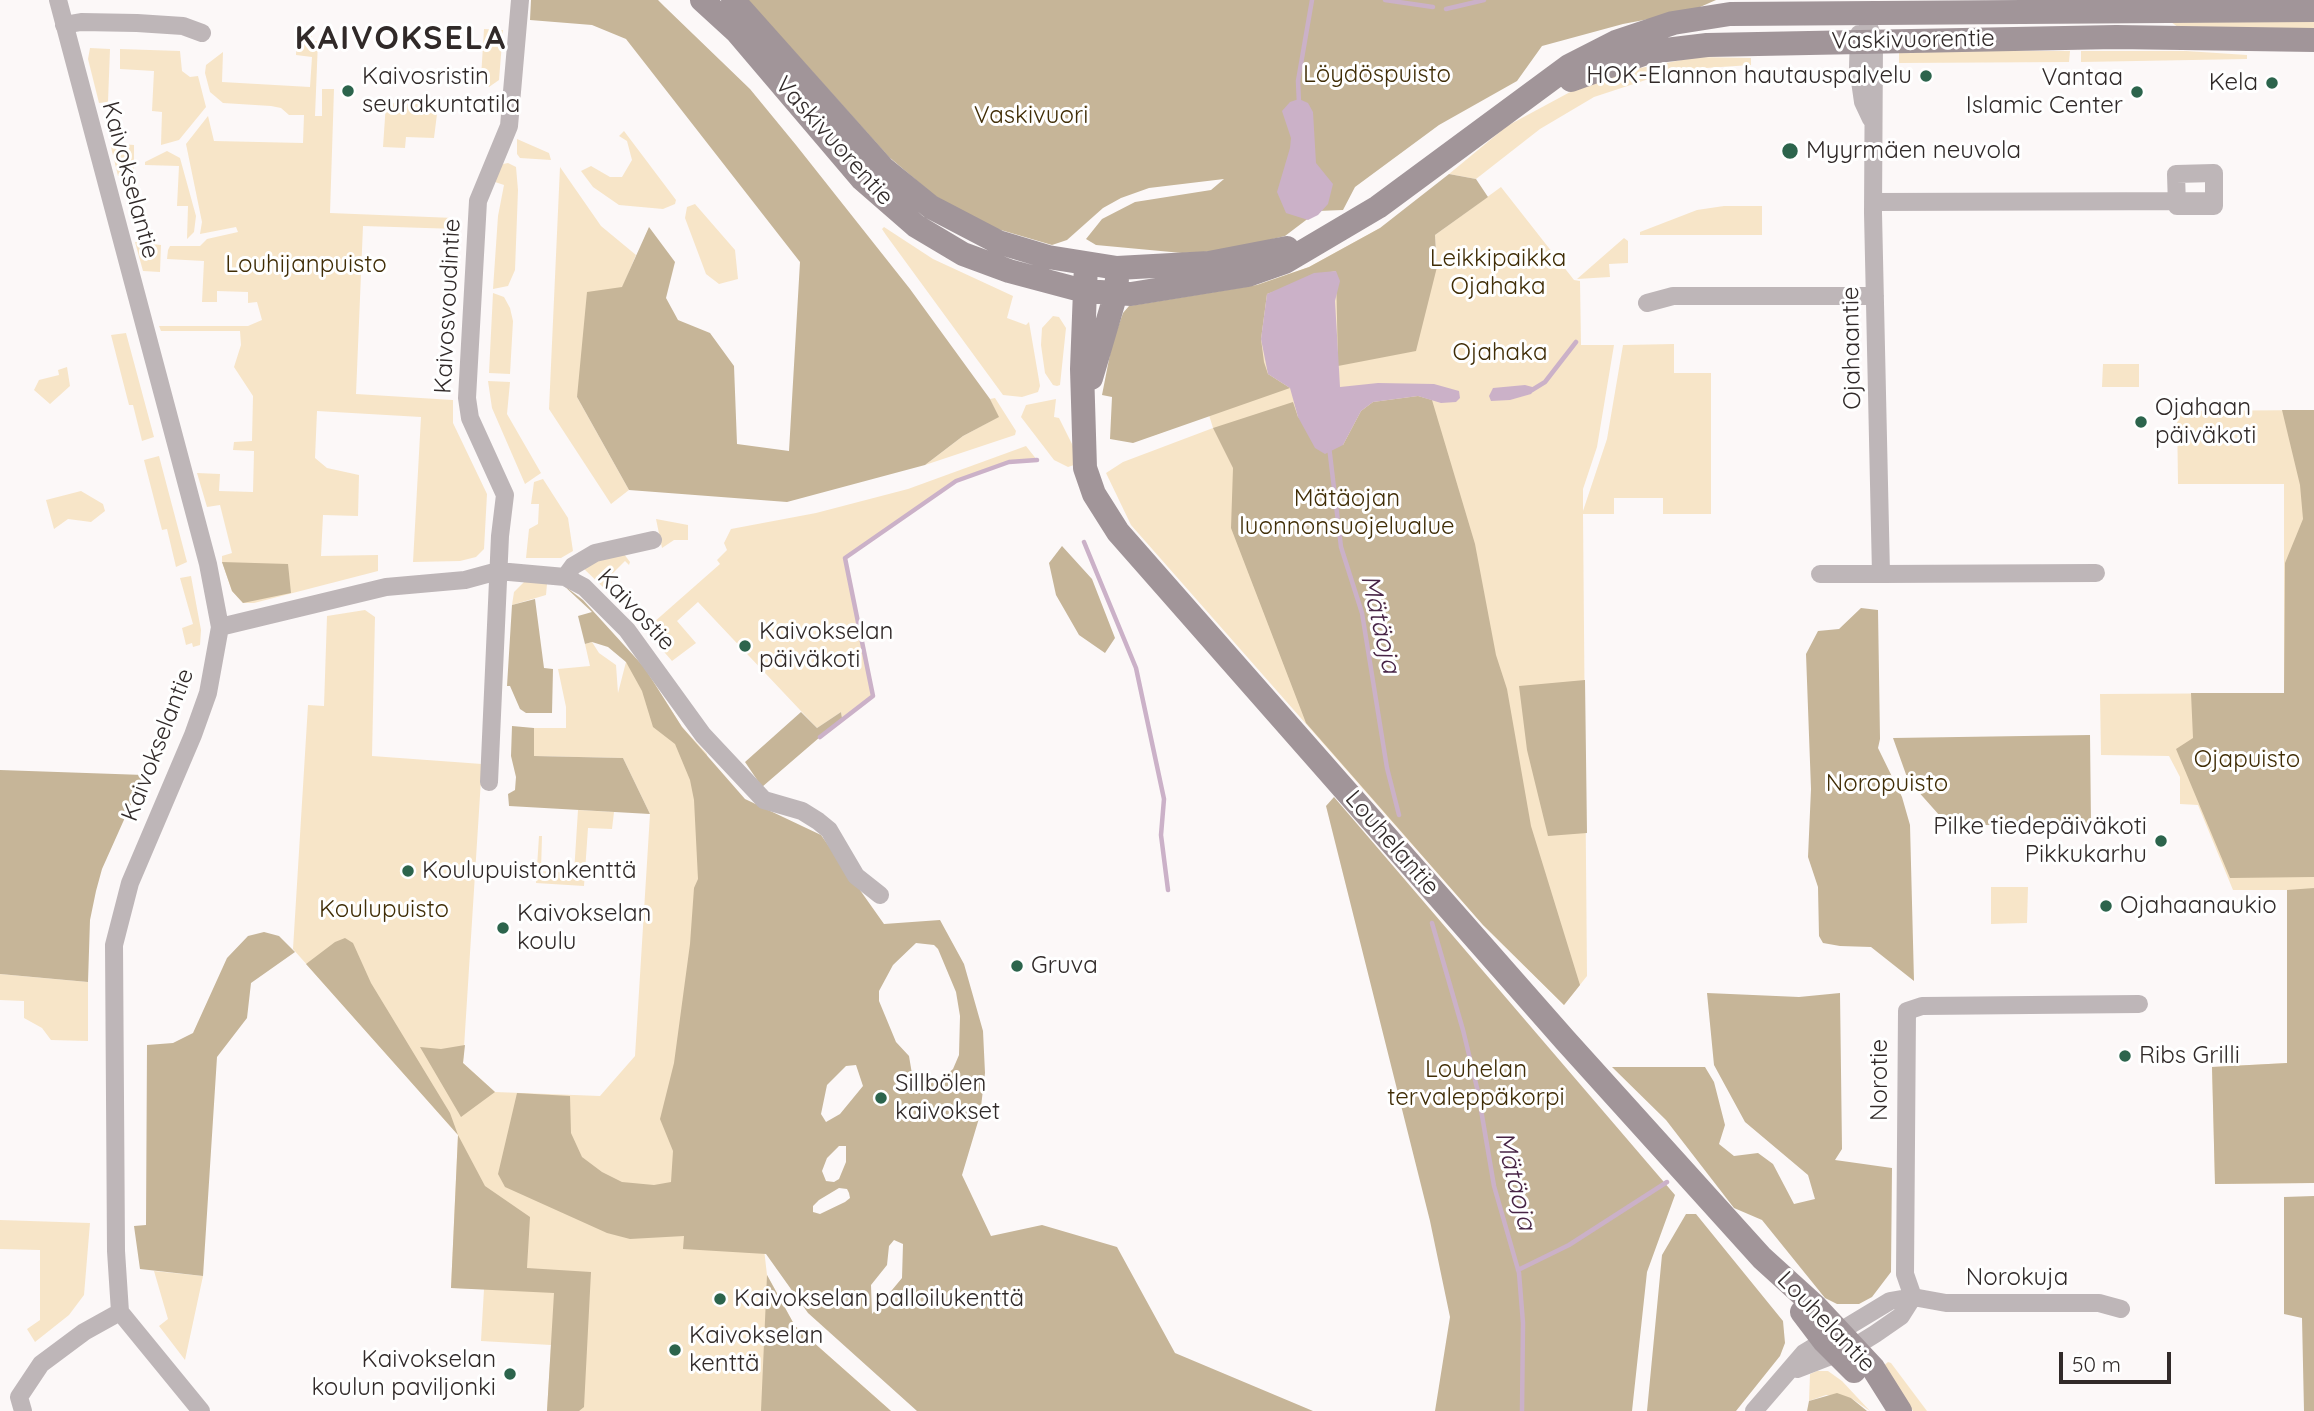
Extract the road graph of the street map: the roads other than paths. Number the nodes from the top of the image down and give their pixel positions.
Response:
1 (58, 0) edge
2 (520, 0) edge
3 (702, 0) edge
4 (733, 0) edge
5 (2131, 6) edge
6 (2156, 6) edge
7 (2314, 10) edge
8 (1864, 13) junction
9 (64, 24) junction
10 (202, 33) dead end
11 (2145, 38) junction
12 (2314, 40) edge
13 (1866, 41) junction
14 (1522, 103) junction
15 (2176, 201) junction
16 (1873, 202) junction
17 (1306, 248) junction
18 (1086, 264) junction
19 (1117, 268) junction
20 (1084, 291) junction
21 (1116, 293) junction
22 (1875, 296) junction
23 (1647, 303) dead end
24 (1084, 399) junction
25 (653, 540) dead end
26 (498, 571) junction
27 (2096, 573) dead end
28 (1820, 574) dead end
29 (1881, 574) junction
30 (565, 577) junction
31 (220, 627) junction
32 (489, 782) dead end
33 (880, 895) dead end
34 (2139, 1003) dead end
35 (1913, 1297) junction
36 (2122, 1309) dead end
37 (120, 1312) junction
38 (1839, 1344) junction
39 (23, 1411) edge
40 (201, 1411) edge
41 (1754, 1411) edge
42 (1900, 1411) edge

1 - 9 street, Kaivokselantie
2 - 26 street, Kaivosvoudintie
3 - 20 main road, Vaskivuorentie
4 - 18 main road, Vaskivuorentie
5 - 6 main road, Vaskivuorentie
5 - 8 main road, Vaskivuorentie
5 - 11 main road
6 - 7 main road, Vaskivuorentie
6 - 11 main road
8 - 13 street, Ojahaantie
8 - 14 main road, Vaskivuorentie
9 - 10 street
9 - 31 street, Kaivokselantie
11 - 12 main road, Vaskivuorentie
11 - 13 main road, Vaskivuorentie
13 - 14 main road, Vaskivuorentie
13 - 16 street, Ojahaantie
14 - 17 main road, Vaskivuorentie
15 - 15 street
15 - 16 street
16 - 22 street, Ojahaantie
17 - 19 main road, Vaskivuorentie
17 - 21 main road, Vaskivuorentie
18 - 19 main road, Vaskivuorentie
18 - 20 main road, Louhelantie
19 - 21 main road, Louhelantie
20 - 21 main road, Vaskivuorentie
20 - 24 main road, Louhelantie
21 - 24 main road, Louhelantie
22 - 23 street
22 - 29 street, Ojahaantie
24 - 38 main road, Louhelantie
25 - 30 street
26 - 30 street, Kaivostie
26 - 31 street, Kaivostie
26 - 32 street, Kaivosvoudintie
27 - 29 street
28 - 29 street
30 - 33 street, Kaivostie
31 - 37 street, Kaivokselantie
34 - 35 street, Norotie
35 - 36 street, Norokuja
35 - 38 street
37 - 39 street
37 - 40 street
38 - 41 street
38 - 42 main road, Louhelantie

